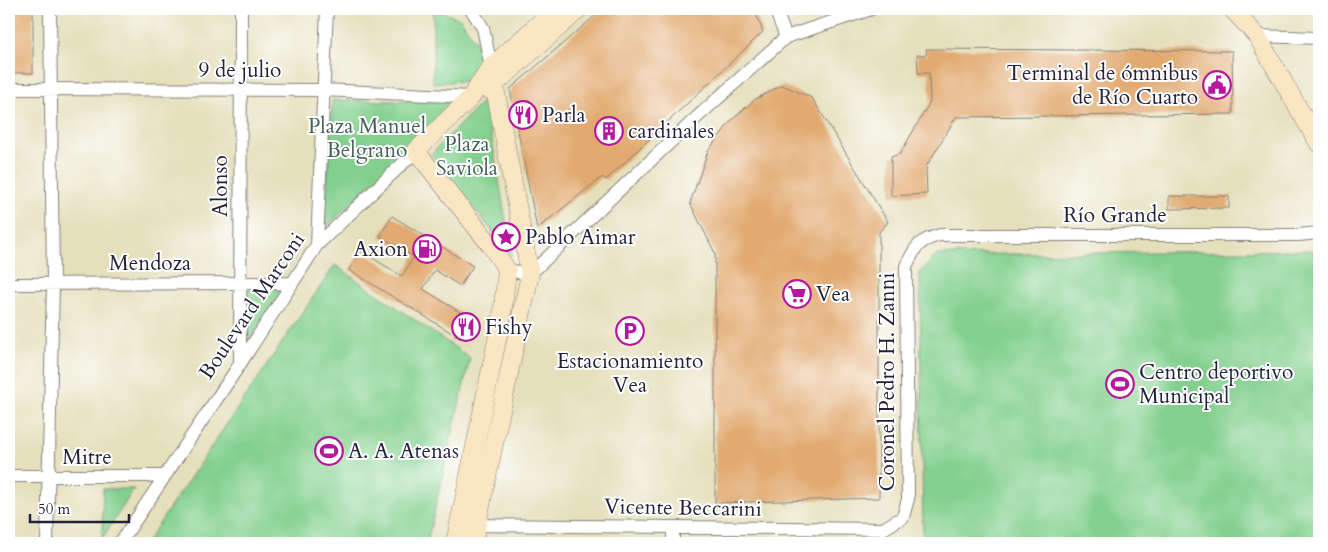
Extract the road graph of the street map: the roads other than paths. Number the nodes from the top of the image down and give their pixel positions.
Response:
1 (50, 9) edge
2 (241, 9) edge
3 (327, 9) edge
4 (471, 9) edge
5 (555, 9) edge
6 (579, 9) edge
7 (775, 9) edge
8 (871, 9) edge
9 (1232, 9) edge
10 (1257, 36) junction
11 (786, 38) junction
12 (1319, 38) edge
13 (491, 67) junction
14 (494, 85) junction
15 (9, 89) edge
16 (50, 89) junction
17 (240, 90) junction
18 (323, 90) junction
19 (471, 97) junction
20 (1319, 144) edge
21 (416, 152) junction
22 (1319, 233) edge
23 (317, 246) junction
24 (915, 249) joint
25 (507, 270) junction
26 (530, 274) junction
27 (240, 282) junction
28 (292, 283) junction
29 (9, 284) edge
30 (53, 284) junction
31 (240, 364) junction
32 (9, 476) edge
33 (165, 476) junction
34 (49, 477) junction
35 (903, 517) joint
36 (467, 525) junction
37 (673, 528) junction
38 (47, 543) edge
39 (120, 543) edge
40 (455, 543) edge
41 (473, 543) edge
42 (673, 543) edge

1 - 16 street
2 - 17 street, Alonso
3 - 18 street
4 - 13 street
5 - 13 main road, Boulevard Marconi
6 - 14 main road, Boulevard Marconi
7 - 11 street
8 - 11 street
9 - 10 main road
10 - 12 street
10 - 20 main road
11 - 26 street
13 - 14 main road
13 - 19 main road, Boulevard Marconi
14 - 19 main road, Boulevard Marconi
14 - 26 main road
15 - 16 street, 9 de julio
16 - 17 street, 9 de julio
16 - 30 street
17 - 18 street, 9 de julio
17 - 27 street, Alonso
18 - 19 street, 9 de julio
18 - 23 street
19 - 21 main road, Boulevard Marconi
21 - 23 street, Boulevard Marconi
21 - 25 main road
22 - 24 street, Río Grande
23 - 28 street, Boulevard Marconi
24 - 35 street, Coronel Pedro H. Zanni
25 - 26 street
25 - 36 main road
26 - 36 main road
27 - 28 street, Mendoza
27 - 30 street, Mendoza
27 - 31 street, Alonso
28 - 31 street, Boulevard Marconi
29 - 30 street, Mendoza
30 - 34 street
31 - 33 street, Boulevard Marconi
32 - 34 street, Mitre
33 - 34 street, Mitre
33 - 39 street, Boulevard Marconi
34 - 38 street
35 - 37 street, Vicente Beccarini
36 - 37 street, Vicente Beccarini
36 - 40 main road
36 - 41 main road
37 - 42 street

